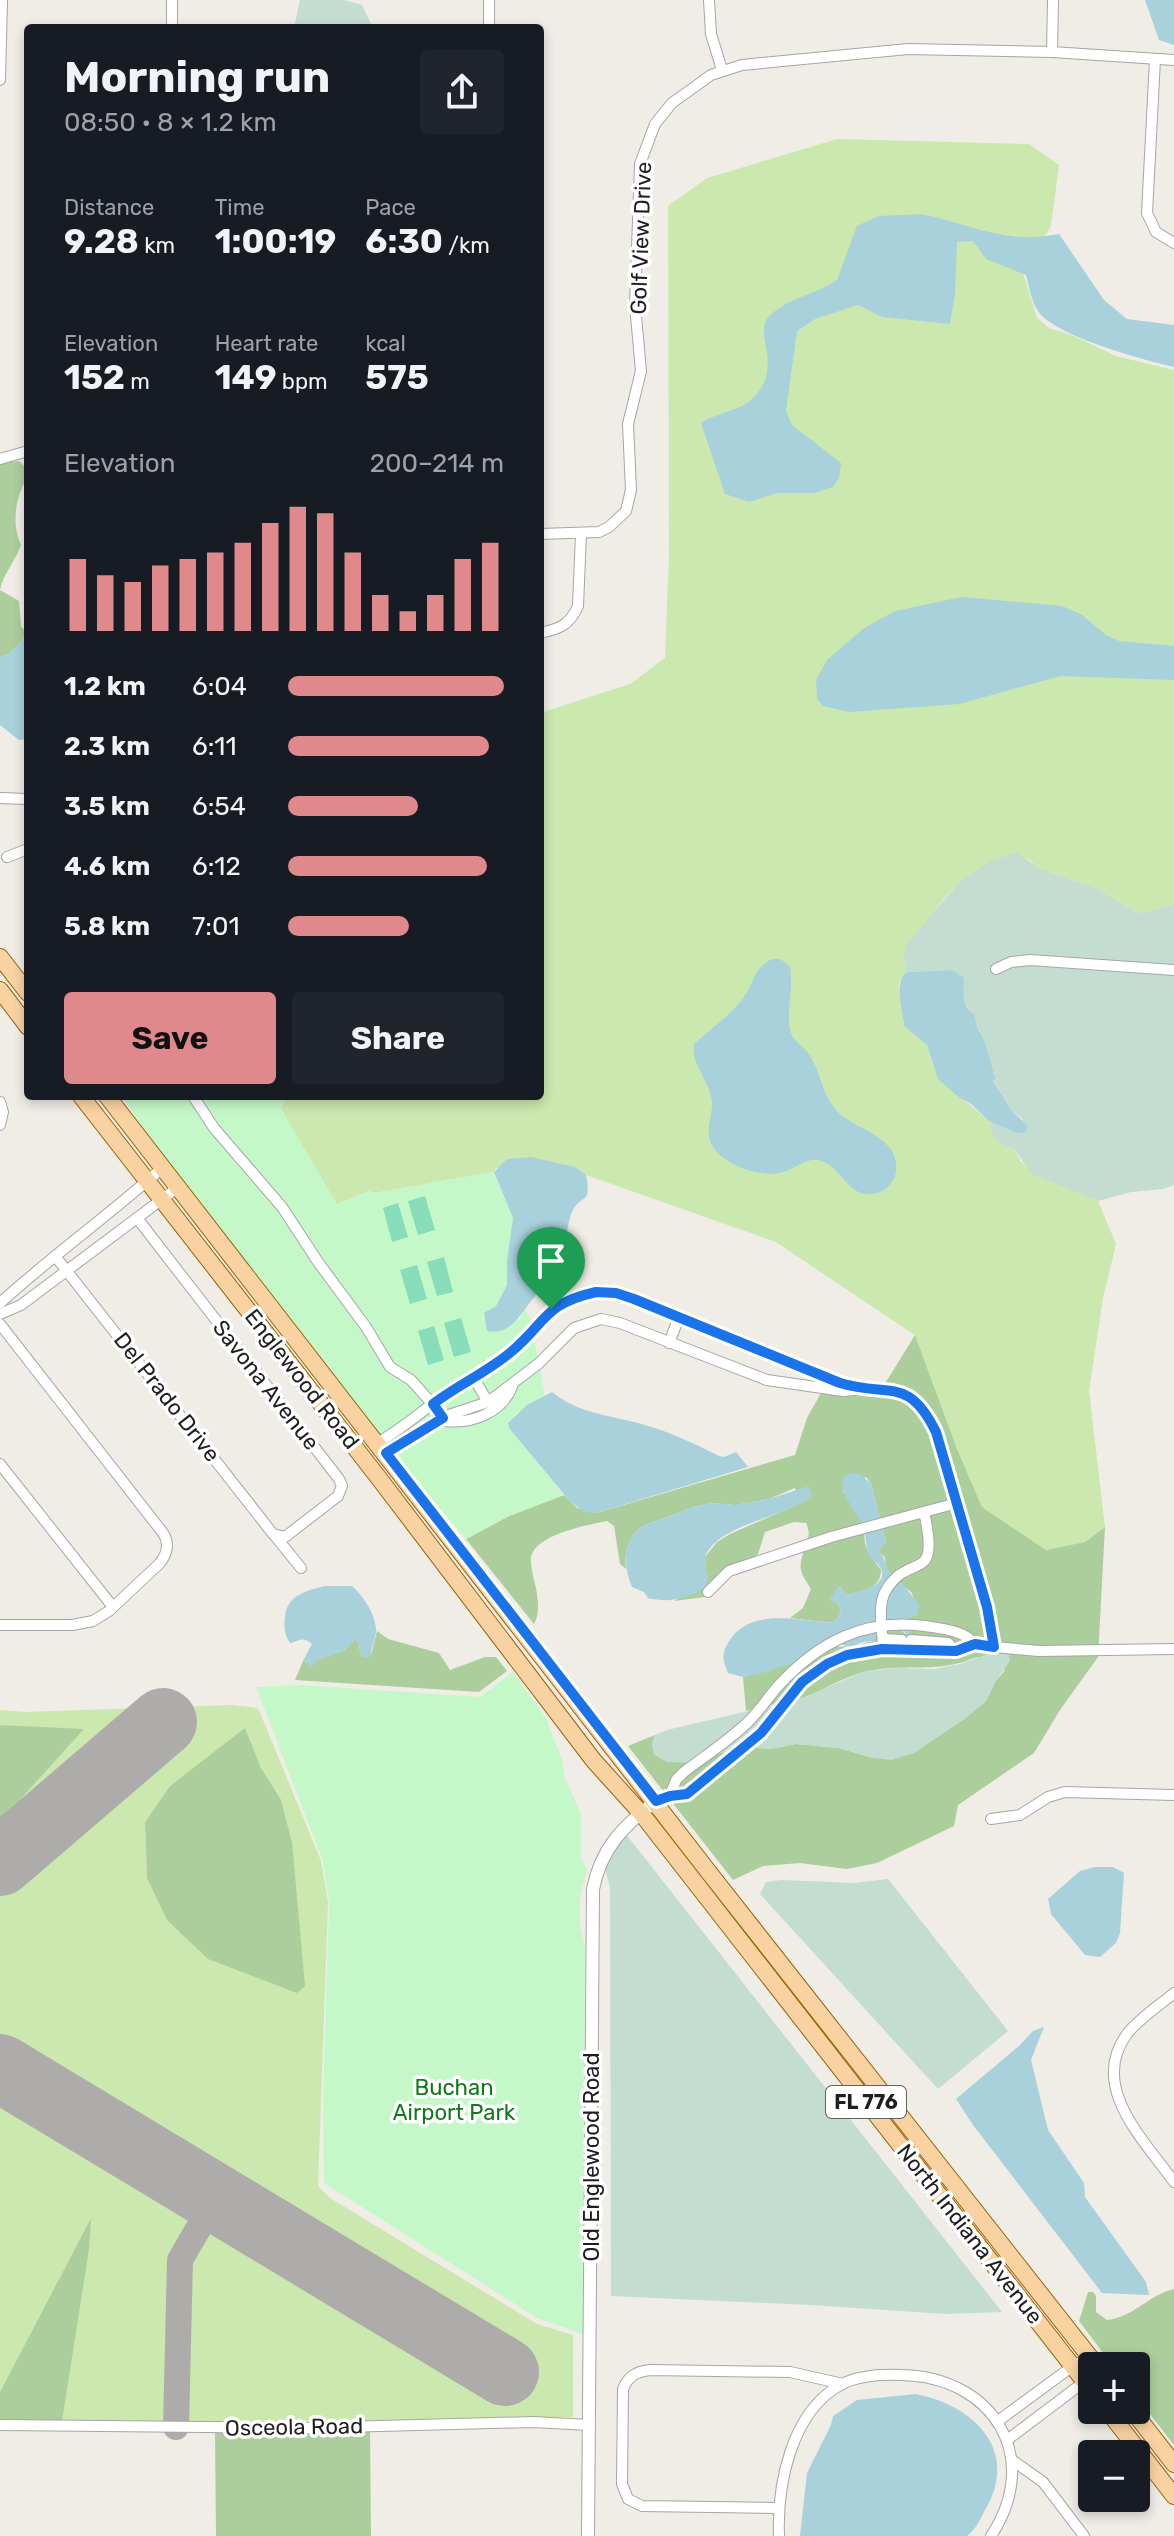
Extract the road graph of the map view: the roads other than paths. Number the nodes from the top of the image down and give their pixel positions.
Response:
1 (2, 0) edge
2 (172, 0) edge
3 (489, 0) edge
4 (709, 0) edge
5 (1053, 0) edge
6 (172, 24) edge
7 (489, 24) edge
8 (1052, 52) junction
9 (1155, 59) junction
10 (1174, 60) edge
11 (722, 70) junction
12 (0, 80) edge
13 (1174, 243) edge
14 (24, 452) edge
15 (0, 459) edge
16 (544, 534) edge
17 (581, 534) junction
18 (544, 632) edge
19 (0, 798) edge
20 (24, 799) edge
21 (24, 851) edge
22 (7, 857) dead end
23 (0, 957) edge
24 (996, 969) dead end
25 (1174, 970) edge
26 (24, 988) edge
27 (0, 990) edge
28 (24, 1022) edge
29 (84, 1100) edge
30 (110, 1100) edge
31 (196, 1100) edge
32 (0, 1102) edge
33 (0, 1125) edge
34 (162, 1168) junction
35 (147, 1181) junction
36 (177, 1188) junction
37 (162, 1200) junction
38 (137, 1218) junction
39 (55, 1256) junction
40 (68, 1269) junction
41 (0, 1303) edge
42 (0, 1314) edge
43 (679, 1317) junction
44 (0, 1324) edge
45 (669, 1343) junction
46 (473, 1377) junction
47 (302, 1380) junction
48 (512, 1386) junction
49 (859, 1389) junction
50 (488, 1402) junction
51 (433, 1404) junction
52 (440, 1418) junction
53 (381, 1448) junction
54 (0, 1464) edge
55 (957, 1503) junction
56 (924, 1512) junction
57 (277, 1536) junction
58 (301, 1568) dead end
59 (708, 1592) dead end
60 (113, 1607) junction
61 (0, 1625) edge
62 (882, 1625) junction
63 (935, 1628) junction
64 (936, 1640) junction
65 (883, 1644) junction
66 (975, 1644) junction
67 (994, 1647) junction
68 (1174, 1649) edge
69 (956, 1651) junction
70 (1174, 1795) edge
71 (663, 1798) junction
72 (641, 1813) junction
73 (991, 1819) dead end
74 (1174, 1993) edge
75 (1174, 2182) edge
76 (1087, 2352) edge
77 (1078, 2364) edge
78 (1073, 2366) junction
79 (1078, 2371) edge
80 (843, 2384) junction
81 (1078, 2391) edge
82 (998, 2421) junction
83 (1118, 2424) edge
84 (1143, 2424) edge
85 (0, 2425) edge
86 (589, 2425) junction
87 (1007, 2440) junction
88 (1012, 2460) junction
89 (1174, 2464) edge
90 (1174, 2496) edge
91 (778, 2508) junction
92 (588, 2536) edge
93 (779, 2536) edge
94 (991, 2536) edge
95 (1084, 2536) edge

1 - 12 street
2 - 6 street
3 - 7 street
4 - 11 street
5 - 8 street
8 - 9 street, Golf View Drive
8 - 11 street, Golf View Drive
9 - 10 street, Golf View Drive
9 - 13 street
11 - 17 street, Golf View Drive
14 - 15 street
16 - 17 street, Golf View Drive
17 - 18 street
19 - 20 street
21 - 22 street
23 - 26 main road
24 - 25 street
27 - 28 main road
29 - 35 main road, Englewood Road / FL 776
30 - 34 main road, Englewood Road / FL 776
31 - 51 street
32 - 33 street
34 - 35 street
34 - 36 main road, Englewood Road / FL 776
35 - 37 main road, Englewood Road / FL 776
35 - 39 street
36 - 37 street
36 - 53 main road, Englewood Road / FL 776
37 - 38 street
37 - 47 main road, Englewood Road / FL 776
38 - 40 street
38 - 57 street, Savona Avenue
39 - 40 street, Del Prado Drive
39 - 41 street
40 - 42 street
40 - 57 street, Del Prado Drive
43 - 45 street
43 - 46 street
43 - 49 street
44 - 60 street
45 - 48 street
45 - 49 street
46 - 50 street
46 - 51 street
47 - 53 main road
47 - 72 main road, Englewood Road / FL 776
48 - 50 street
48 - 52 street
49 - 55 street
50 - 52 street
51 - 52 street
51 - 53 street
52 - 53 street
53 - 71 main road, Englewood Road / FL 776
54 - 60 street
55 - 56 street
55 - 67 street
56 - 59 street
56 - 62 street
57 - 58 street, Del Prado Drive
60 - 61 street
62 - 63 street
62 - 65 street
62 - 71 street
63 - 64 street
63 - 66 street
64 - 65 street
64 - 69 street
65 - 69 street
65 - 71 street
66 - 67 street
66 - 69 street
67 - 68 street
70 - 73 street
71 - 72 street, Old Englewood Road
71 - 76 main road, North Indiana Avenue / FL 776
72 - 78 main road, North Indiana Avenue / FL 776
72 - 86 street, Old Englewood Road
74 - 75 street
77 - 78 street
78 - 79 main road, North Indiana Avenue / FL 776
78 - 82 street
80 - 82 street
80 - 91 street
80 - 91 street
81 - 87 street
82 - 87 street
83 - 90 main road
84 - 89 main road
85 - 86 street, Osceola Road
86 - 92 street, Old Englewood Road
87 - 88 street
88 - 94 street
88 - 95 street
91 - 93 street

